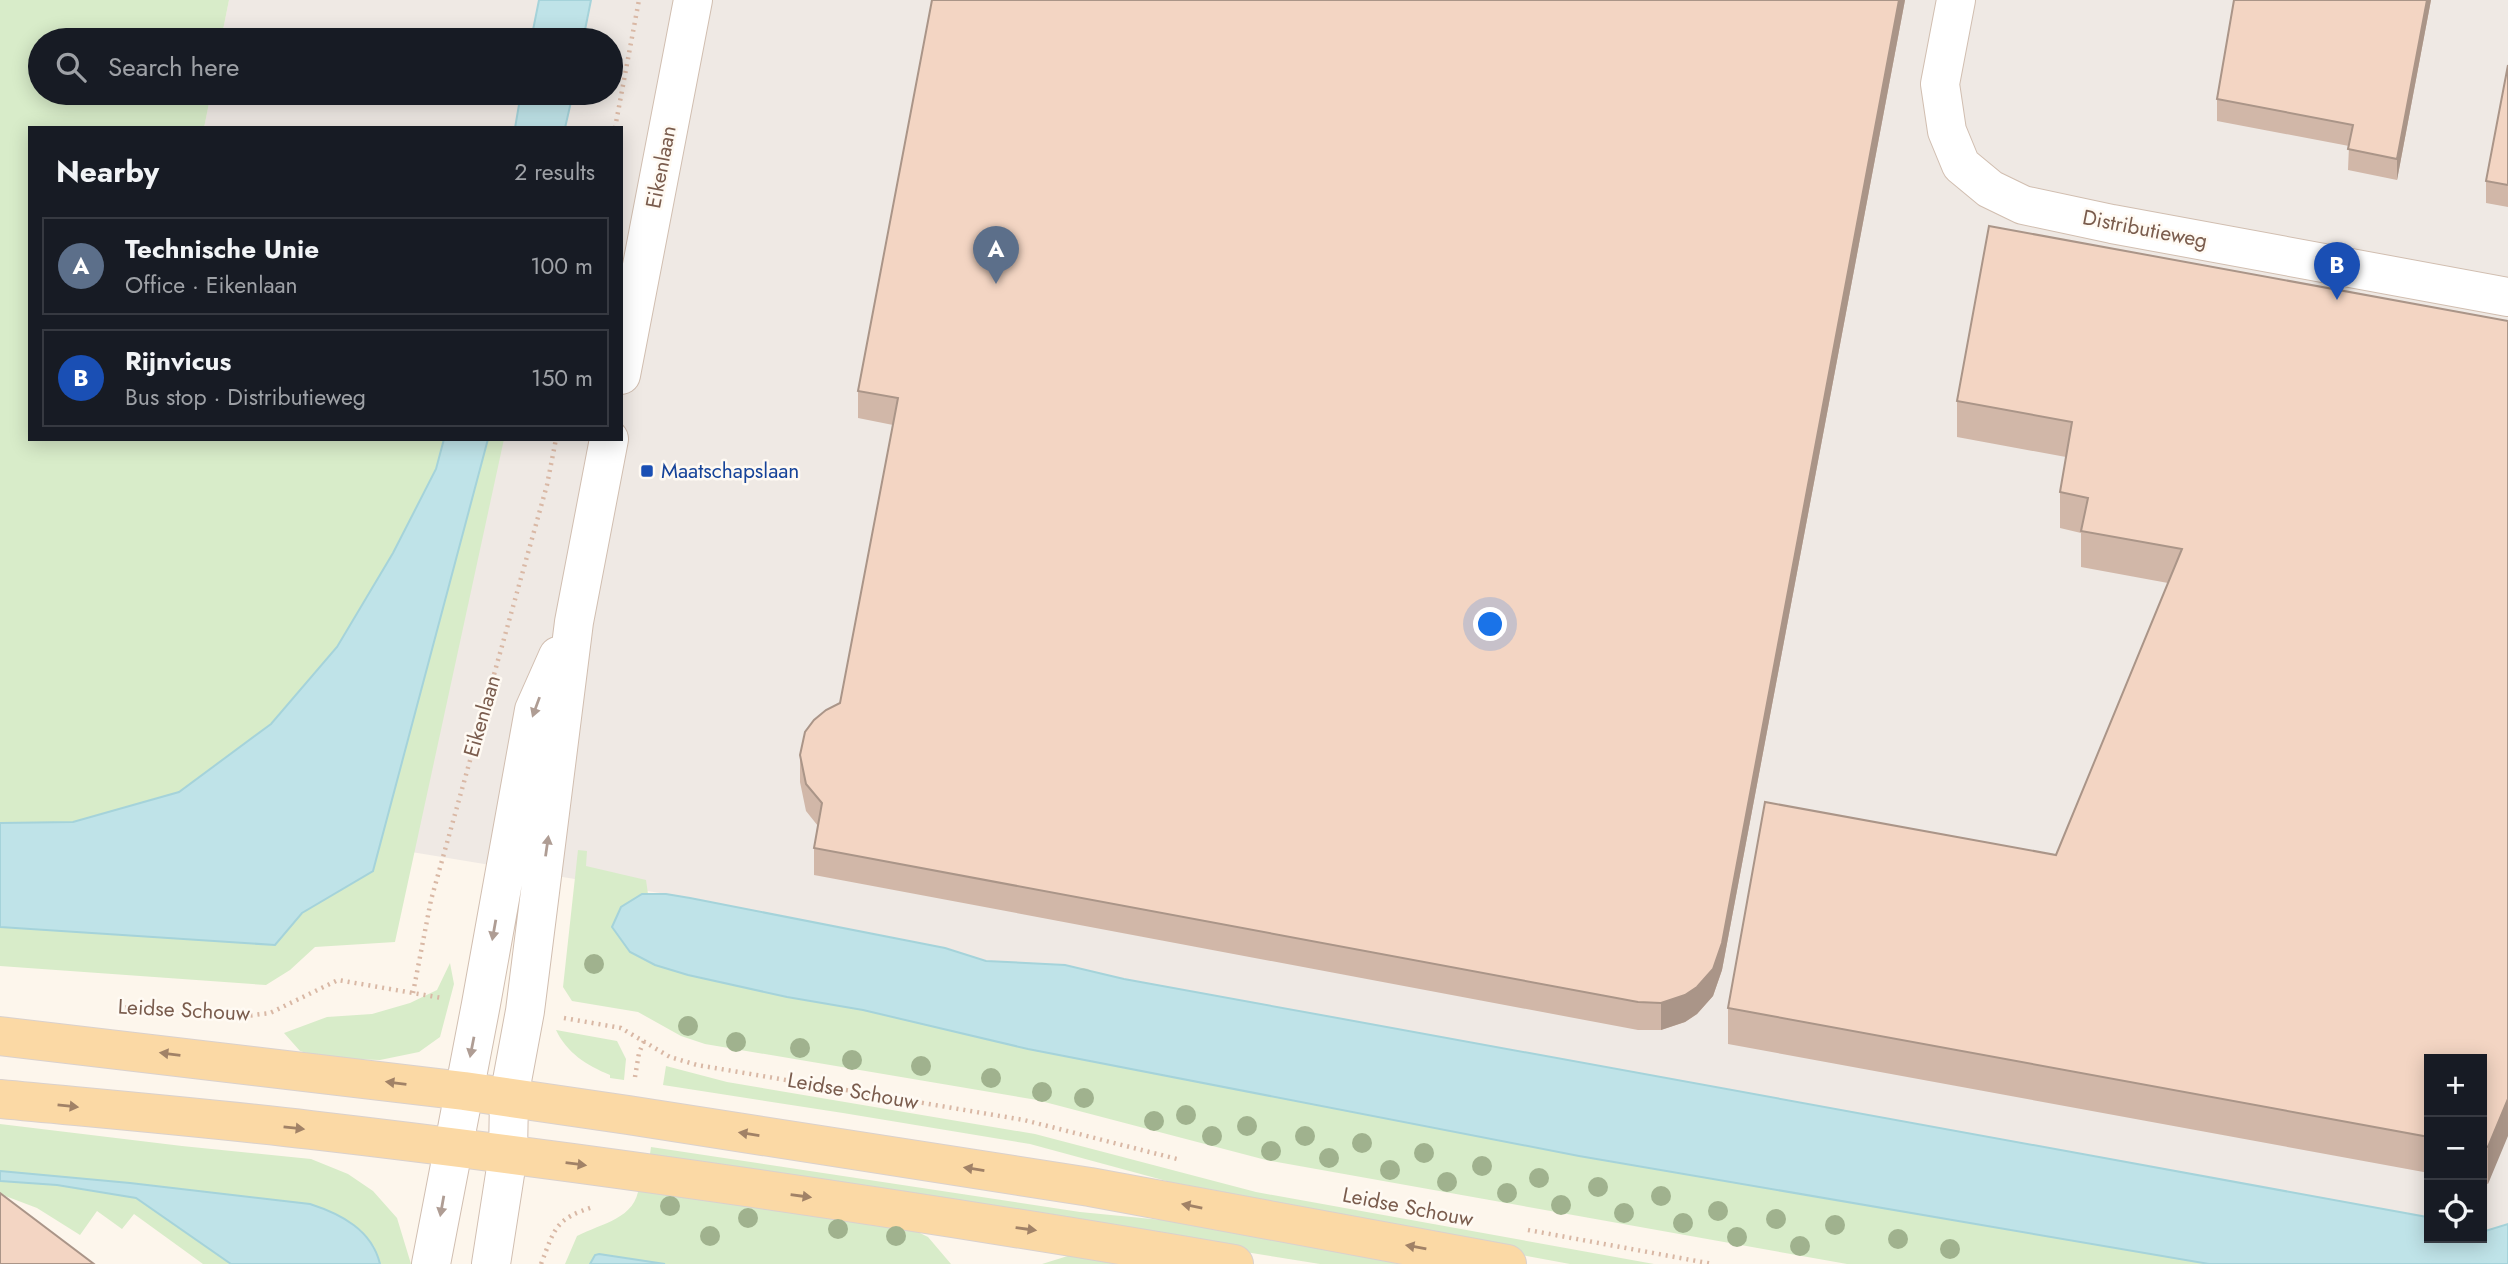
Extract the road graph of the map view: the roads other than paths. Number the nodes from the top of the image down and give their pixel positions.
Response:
1 (693, 0) edge
2 (1956, 0) edge
3 (2508, 297) edge
4 (623, 364) edge
5 (609, 441) edge
6 (574, 622) junction
7 (0, 1036) edge
8 (464, 1091) junction
9 (509, 1097) junction
10 (0, 1099) edge
11 (453, 1147) junction
12 (508, 1156) junction
13 (431, 1264) edge
14 (491, 1264) edge
15 (1234, 1264) edge
16 (1507, 1264) edge

1 - 4 street, Eikenlaan
2 - 3 street, Distributieweg
5 - 6 street
6 -> 8 street
9 -> 6 street
8 -> 7 main road, Leidse Schouw
8 - 9 main road, Leidse Schouw
8 - 11 street
9 - 12 street
16 -> 9 main road, Leidse Schouw
10 -> 11 main road
11 - 12 main road
11 -> 13 street
12 - 14 street
12 -> 15 main road

